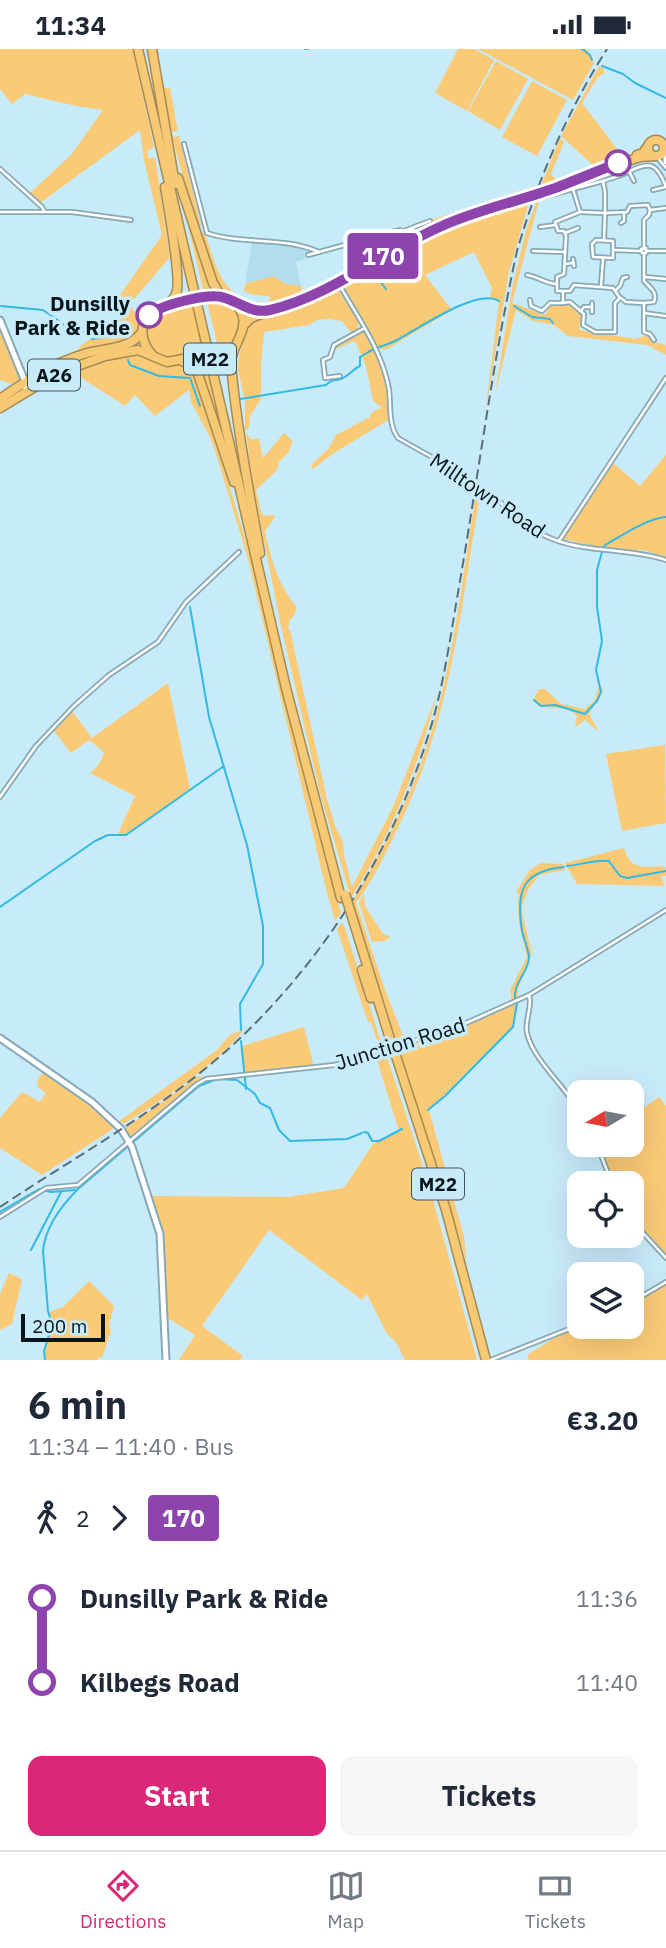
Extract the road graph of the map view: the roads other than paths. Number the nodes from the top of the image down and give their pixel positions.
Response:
1 (138, 49) edge
2 (152, 49) edge
3 (162, 137) junction
4 (662, 138) edge
5 (184, 144) dead end
6 (648, 146) junction
7 (661, 151) edge
8 (666, 167) edge
9 (0, 169) edge
10 (629, 171) junction
11 (603, 181) junction
12 (634, 181) dead end
13 (557, 187) junction
14 (666, 187) edge
15 (573, 189) junction
16 (653, 190) dead end
17 (547, 198) dead end
18 (666, 208) edge
19 (650, 210) junction
20 (44, 211) junction
21 (0, 212) edge
22 (580, 212) junction
23 (605, 213) junction
24 (624, 213) junction
25 (131, 220) dead end
26 (430, 221) dead end
27 (545, 222) dead end
28 (624, 222) dead end
29 (556, 225) junction
30 (578, 228) dead end
31 (403, 231) junction
32 (565, 233) junction
33 (604, 240) junction
34 (407, 242) junction
35 (538, 246) dead end
36 (615, 250) junction
37 (535, 251) junction
38 (644, 251) junction
39 (666, 251) edge
40 (565, 252) junction
41 (319, 253) junction
42 (308, 255) dead end
43 (536, 257) dead end
44 (603, 259) junction
45 (573, 263) dead end
46 (565, 264) junction
47 (532, 271) dead end
48 (624, 276) dead end
49 (644, 277) junction
50 (666, 279) edge
51 (337, 281) junction
52 (557, 284) junction
53 (601, 286) junction
54 (615, 290) junction
55 (564, 291) junction
56 (216, 296) junction
57 (621, 297) junction
58 (530, 300) dead end
59 (233, 301) junction
60 (563, 303) junction
61 (644, 303) junction
62 (162, 307) junction
63 (268, 310) junction
64 (581, 311) junction
65 (592, 312) dead end
66 (644, 313) junction
67 (666, 316) edge
68 (0, 320) edge
69 (243, 326) junction
70 (364, 328) junction
71 (142, 332) junction
72 (654, 340) dead end
73 (237, 342) junction
74 (153, 356) junction
75 (180, 360) junction
76 (340, 376) dead end
77 (666, 379) edge
78 (26, 386) junction
79 (0, 399) edge
80 (0, 408) edge
81 (559, 541) junction
82 (239, 552) dead end
83 (260, 553) junction
84 (666, 560) edge
85 (262, 582) junction
86 (0, 797) edge
87 (343, 896) junction
88 (666, 911) edge
89 (529, 995) junction
90 (0, 1038) edge
91 (394, 1056) junction
92 (567, 1095) edge
93 (130, 1144) junction
94 (0, 1217) edge
95 (644, 1233) edge
96 (666, 1258) edge
97 (666, 1282) edge
98 (644, 1295) edge
99 (567, 1330) edge
100 (166, 1360) edge
101 (481, 1360) edge
102 (486, 1360) edge
103 (491, 1360) edge

1 - 3 highway
2 - 3 highway
3 - 56 highway
3 - 62 highway
3 - 83 highway, M22
3 - 85 highway, M22
4 - 6 highway
4 - 7 highway
5 - 41 street
6 - 7 highway
6 - 13 highway
7 - 8 street
7 - 8 street
7 - 13 highway
9 - 20 street
10 - 11 street
10 - 12 street
10 - 14 street
11 - 15 street
11 - 23 street
13 - 34 highway
14 - 16 street
15 - 17 street
15 - 22 street
18 - 19 street
19 - 24 street
19 - 38 street
20 - 21 street
20 - 25 street
22 - 23 street
22 - 29 street
23 - 24 street
23 - 33 street
24 - 28 street
26 - 31 street
27 - 29 street
29 - 32 street
30 - 32 street
31 - 34 street
31 - 41 street
32 - 40 street
33 - 36 street
33 - 44 street
34 - 51 highway
35 - 37 street
36 - 38 street
36 - 44 street
37 - 40 street
37 - 43 street
38 - 39 street
38 - 49 street
40 - 46 street
41 - 42 street
44 - 53 street
45 - 46 street
46 - 52 street
47 - 52 street
48 - 54 street
49 - 50 street
49 - 61 street
51 - 63 highway
51 - 70 street, Milltown Road
52 - 55 street
53 - 54 street
53 - 55 street
54 - 57 street
55 - 60 street
56 - 59 highway
56 - 62 highway, bridge
57 - 61 street
57 - 64 street
58 - 60 street
59 - 63 highway
59 - 69 highway
60 - 64 street
61 - 66 street
62 - 71 highway, A26
63 - 69 highway
64 - 65 street
66 - 67 street
66 - 72 street
68 - 78 street
69 - 73 highway
70 - 76 street
70 - 81 street, Milltown Road
71 - 74 highway
71 - 78 highway, A26
73 - 75 highway, A26, bridge
73 - 83 highway
74 - 75 highway, A26
74 - 78 highway, A26
75 - 85 highway
77 - 81 street
78 - 79 highway, A26
78 - 80 highway, A26
81 - 84 street, Milltown Road
82 - 86 street
83 - 87 highway, M22
85 - 87 highway, M22
87 - 91 highway, M22, bridge
88 - 89 street, Junction Road
89 - 92 street
89 - 93 street, Junction Road
90 - 93 street
91 - 101 highway, M22
91 - 102 highway, M22
93 - 94 street, Junction Road
93 - 100 street
95 - 96 street
97 - 98 street
99 - 103 street

